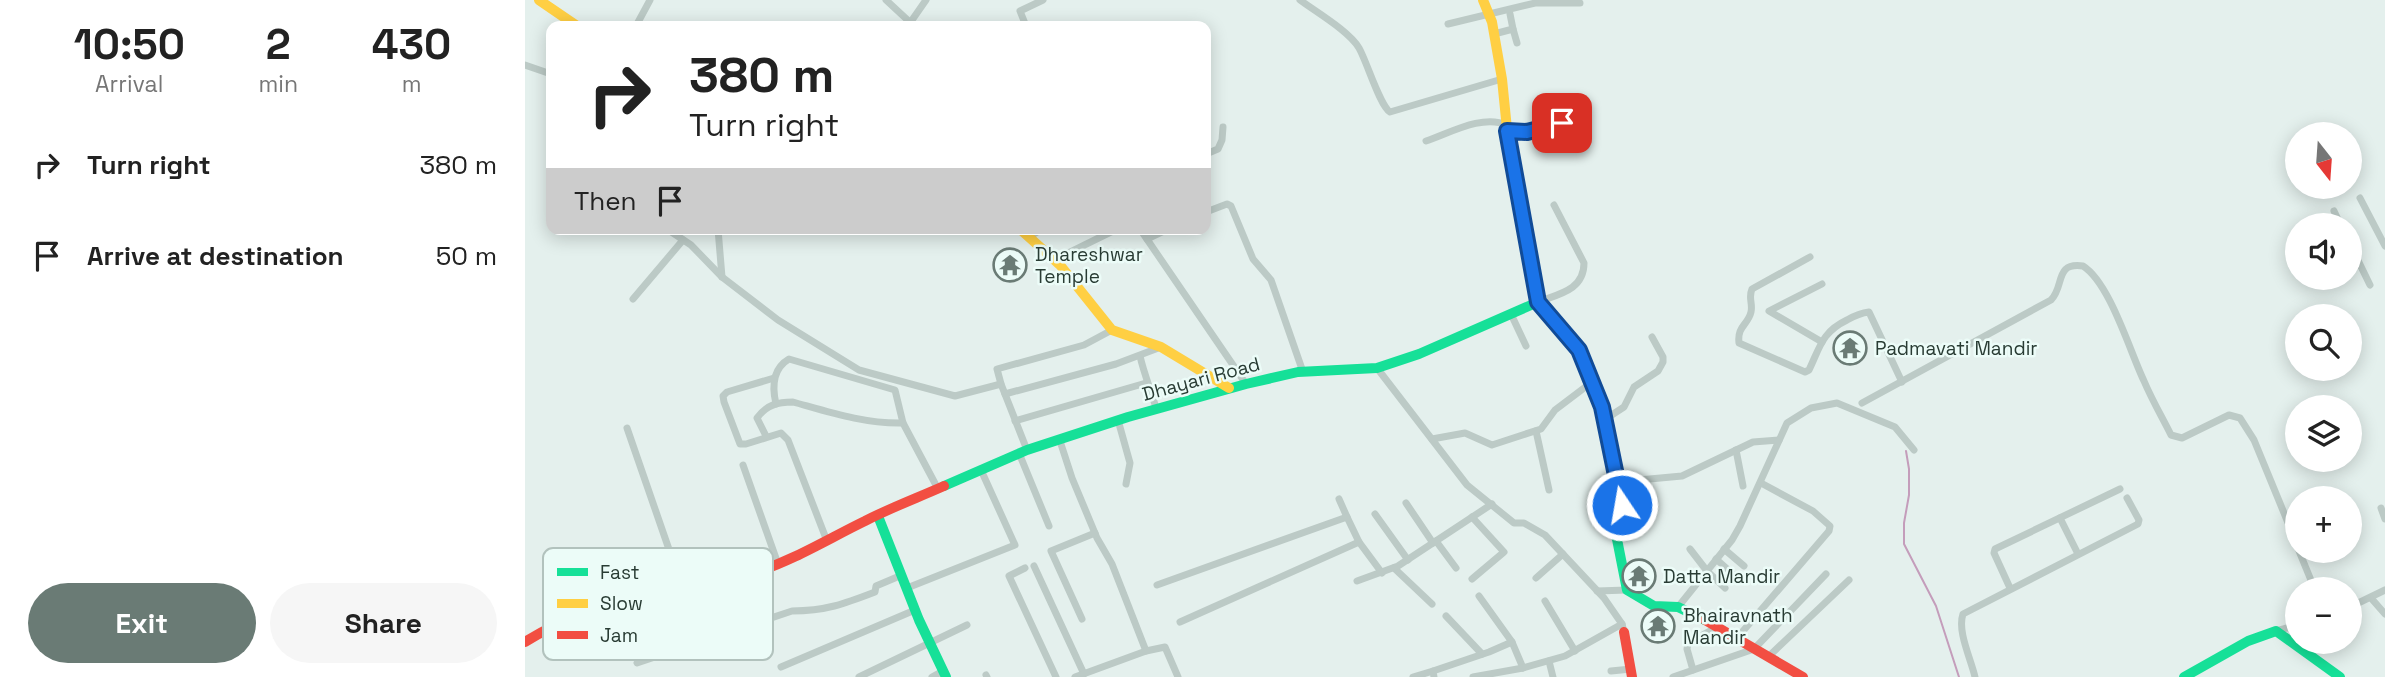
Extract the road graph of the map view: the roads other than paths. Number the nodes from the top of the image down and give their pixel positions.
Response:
1 (539, 0) edge
2 (650, 0) edge
3 (886, 0) edge
4 (926, 0) edge
5 (1043, 0) edge
6 (1300, 0) edge
7 (1483, 0) edge
8 (1580, 3) dead end
9 (1489, 14) junction
10 (1510, 14) dead end
11 (570, 21) edge
12 (639, 21) edge
13 (909, 21) edge
14 (914, 21) edge
15 (1024, 21) edge
16 (1448, 24) dead end
17 (1513, 29) junction
18 (1494, 34) junction
19 (1517, 43) dead end
20 (525, 65) edge
21 (546, 72) edge
22 (1502, 79) junction
23 (1562, 123) dead end
24 (1223, 127) dead end
25 (1507, 128) junction
26 (1426, 141) dead end
27 (1211, 152) edge
28 (2361, 200) edge
29 (1554, 205) dead end
30 (1211, 210) edge
31 (676, 235) edge
32 (718, 235) edge
33 (1027, 235) edge
34 (1032, 235) edge
35 (1105, 235) edge
36 (1144, 235) edge
37 (1155, 235) edge
38 (1029, 237) junction
39 (1147, 239) junction
40 (683, 240) junction
41 (2385, 246) edge
42 (1810, 257) dead end
43 (1054, 260) junction
44 (2362, 269) edge
45 (722, 277) junction
46 (1822, 284) dead end
47 (2370, 285) dead end
48 (633, 299) dead end
49 (1538, 302) junction
50 (1769, 311) junction
51 (1751, 312) junction
52 (1511, 314) junction
53 (1112, 330) junction
54 (1652, 337) dead end
55 (1822, 342) junction
56 (1526, 346) dead end
57 (1161, 347) junction
58 (1140, 356) junction
59 (1377, 368) junction
60 (1303, 372) junction
61 (774, 378) junction
62 (1592, 382) junction
63 (1902, 382) junction
64 (1146, 383) junction
65 (1001, 384) junction
66 (1246, 384) junction
67 (1229, 388) junction
68 (1005, 394) junction
69 (1862, 403) dead end
70 (776, 404) junction
71 (1156, 408) junction
72 (1118, 420) junction
73 (1604, 420) junction
74 (1015, 421) junction
75 (903, 423) junction
76 (627, 428) dead end
77 (1536, 430) junction
78 (766, 436) junction
79 (1432, 439) junction
80 (1779, 440) junction
81 (1060, 441) junction
82 (1736, 450) junction
83 (1914, 450) dead end
84 (1023, 452) junction
85 (743, 466) dead end
86 (981, 470) junction
87 (1617, 482) junction
88 (1761, 483) junction
89 (1126, 484) dead end
90 (1743, 486) dead end
91 (938, 489) junction
92 (2120, 489) dead end
93 (1549, 490) dead end
94 (2127, 498) dead end
95 (1339, 499) dead end
96 (1406, 503) dead end
97 (1492, 504) junction
98 (2381, 508) dead end
99 (1375, 514) dead end
100 (2285, 515) edge
101 (879, 516) junction
102 (1347, 517) junction
103 (1472, 517) junction
104 (2060, 518) junction
105 (2385, 519) edge
106 (1049, 526) dead end
107 (1095, 533) junction
108 (827, 541) junction
109 (1359, 542) junction
110 (1434, 542) junction
111 (669, 548) edge
112 (772, 548) edge
113 (1690, 549) dead end
114 (1724, 549) junction
115 (773, 550) edge
116 (1563, 554) junction
117 (2078, 554) junction
118 (1716, 559) junction
119 (1408, 560) junction
120 (778, 564) junction
121 (773, 566) edge
122 (1744, 566) dead end
123 (1394, 568) junction
124 (1456, 568) dead end
125 (1707, 571) junction
126 (1382, 573) junction
127 (1733, 574) dead end
128 (1826, 574) dead end
129 (902, 576) junction
130 (1537, 578) dead end
131 (1472, 579) dead end
132 (1849, 580) dead end
133 (1357, 581) dead end
134 (1157, 585) dead end
135 (907, 588) junction
136 (1725, 588) dead end
137 (2010, 588) junction
138 (1627, 590) junction
139 (2385, 590) edge
140 (1597, 591) junction
141 (1479, 596) dead end
142 (2371, 598) junction
143 (1545, 601) dead end
144 (2362, 602) edge
145 (1432, 604) dead end
146 (1678, 607) junction
147 (915, 610) junction
148 (2385, 614) edge
149 (1446, 616) dead end
150 (773, 617) edge
151 (1082, 619) dead end
152 (1180, 622) dead end
153 (967, 625) dead end
154 (1719, 626) junction
155 (1623, 628) junction
156 (2285, 629) edge
157 (543, 631) edge
158 (2276, 631) junction
159 (1737, 638) junction
160 (525, 642) edge
161 (1512, 642) junction
162 (929, 643) junction
163 (1754, 649) junction
164 (1575, 650) junction
165 (1146, 651) junction
166 (1482, 654) junction
167 (1768, 657) junction
168 (646, 660) edge
169 (1549, 661) junction
170 (637, 663) dead end
171 (782, 667) dead end
172 (1099, 668) junction
173 (1523, 668) junction
174 (1693, 670) junction
175 (1611, 671) dead end
176 (1632, 673) edge
177 (945, 674) edge
178 (1084, 674) junction
179 (1433, 674) edge
180 (1505, 674) edge
181 (859, 677) edge
182 (932, 677) edge
183 (1055, 677) edge
184 (1075, 677) edge
185 (1103, 677) edge
186 (1178, 677) edge
187 (1413, 677) edge
188 (1476, 677) edge
189 (1553, 677) edge
190 (1673, 677) edge
191 (1803, 677) edge
192 (1975, 677) edge
193 (2184, 677) edge
194 (2340, 677) edge

1 - 11 street
2 - 12 street
3 - 13 street
4 - 14 street
5 - 15 street
6 - 22 street
7 - 9 street
8 - 9 street
9 - 16 street
9 - 18 street
10 - 17 street
17 - 18 street
17 - 19 street
18 - 22 street
20 - 21 street
22 - 25 street
23 - 25 street
24 - 27 street
25 - 26 street
25 - 49 street
28 - 41 street
29 - 49 street
30 - 60 street
31 - 40 street
32 - 45 street
33 - 38 street
34 - 38 street
35 - 43 street
36 - 39 street
37 - 39 street
38 - 43 street
39 - 66 street
40 - 45 street
40 - 48 street
42 - 51 street
43 - 53 street
44 - 47 street
45 - 65 street
46 - 50 street
49 - 52 street, Dhayari Road
49 - 62 street
50 - 51 street
50 - 55 street
51 - 55 street
52 - 56 street
52 - 59 street, Dhayari Road
53 - 57 street
53 - 65 street
54 - 73 street
55 - 63 street
57 - 58 street
57 - 67 street
58 - 64 street
58 - 68 street
59 - 60 street, Dhayari Road
59 - 79 street
60 - 66 street, Dhayari Road
61 - 70 street
61 - 75 street
61 - 78 street
62 - 73 street
62 - 77 street
63 - 69 street
63 - 100 street
64 - 71 street
64 - 74 street
65 - 68 street
66 - 67 street, Dhayari Road
67 - 71 street, Dhayari Road
68 - 74 street
70 - 75 street
70 - 78 street
71 - 72 street, Dhayari Road
72 - 81 street, Dhayari Road
72 - 89 street
73 - 87 street
74 - 84 street
75 - 91 street
76 - 111 street
77 - 79 street
77 - 93 street
78 - 108 street
79 - 97 street
80 - 82 street
80 - 83 street
80 - 88 street
81 - 84 street, Dhayari Road
81 - 107 street
82 - 87 street
82 - 90 street
84 - 86 street, Dhayari Road
84 - 106 street
85 - 112 street
86 - 91 street, Dhayari Road
86 - 135 street
87 - 138 street
88 - 114 street
88 - 159 street
91 - 101 street, Dhayari Road
92 - 104 street
94 - 117 street
95 - 102 street
96 - 110 street
97 - 103 street
97 - 116 street
98 - 105 street
99 - 119 street
101 - 108 street, Dhayari Road
101 - 129 street
102 - 109 street
102 - 134 street
103 - 110 street
103 - 131 street
104 - 117 street
104 - 137 street
107 - 151 street
107 - 165 street
108 - 120 street, Dhayari Road
109 - 126 street
109 - 152 street
110 - 119 street
110 - 124 street
113 - 125 street
114 - 118 street
114 - 122 street
115 - 120 street
116 - 130 street
116 - 140 street
117 - 137 street
118 - 125 street
118 - 127 street
119 - 123 street
120 - 121 street, Dhayari Road
123 - 126 street
123 - 145 street
125 - 136 street
125 - 146 street
126 - 133 street
128 - 163 street
129 - 135 street
129 - 150 street
132 - 167 street
135 - 147 street
137 - 192 street
138 - 140 street
138 - 146 street
139 - 142 street
140 - 155 street
141 - 161 street
142 - 144 street
142 - 148 street
143 - 164 street
146 - 154 street
147 - 162 street
147 - 171 street
149 - 166 street
153 - 162 street
154 - 159 street
154 - 174 street
155 - 164 street
155 - 176 street
156 - 158 street
157 - 160 street, Dhayari Road
158 - 193 street
158 - 194 street
159 - 163 street
161 - 166 street
161 - 173 street
162 - 177 street
162 - 181 street
163 - 167 street
163 - 174 street
164 - 169 street
165 - 172 street
165 - 186 street
166 - 179 street
167 - 191 street
168 - 170 street
169 - 173 street
169 - 189 street
172 - 178 street
172 - 185 street
173 - 180 street
174 - 190 street
175 - 176 street
177 - 182 street
178 - 183 street
178 - 184 street
179 - 187 street
180 - 188 street

